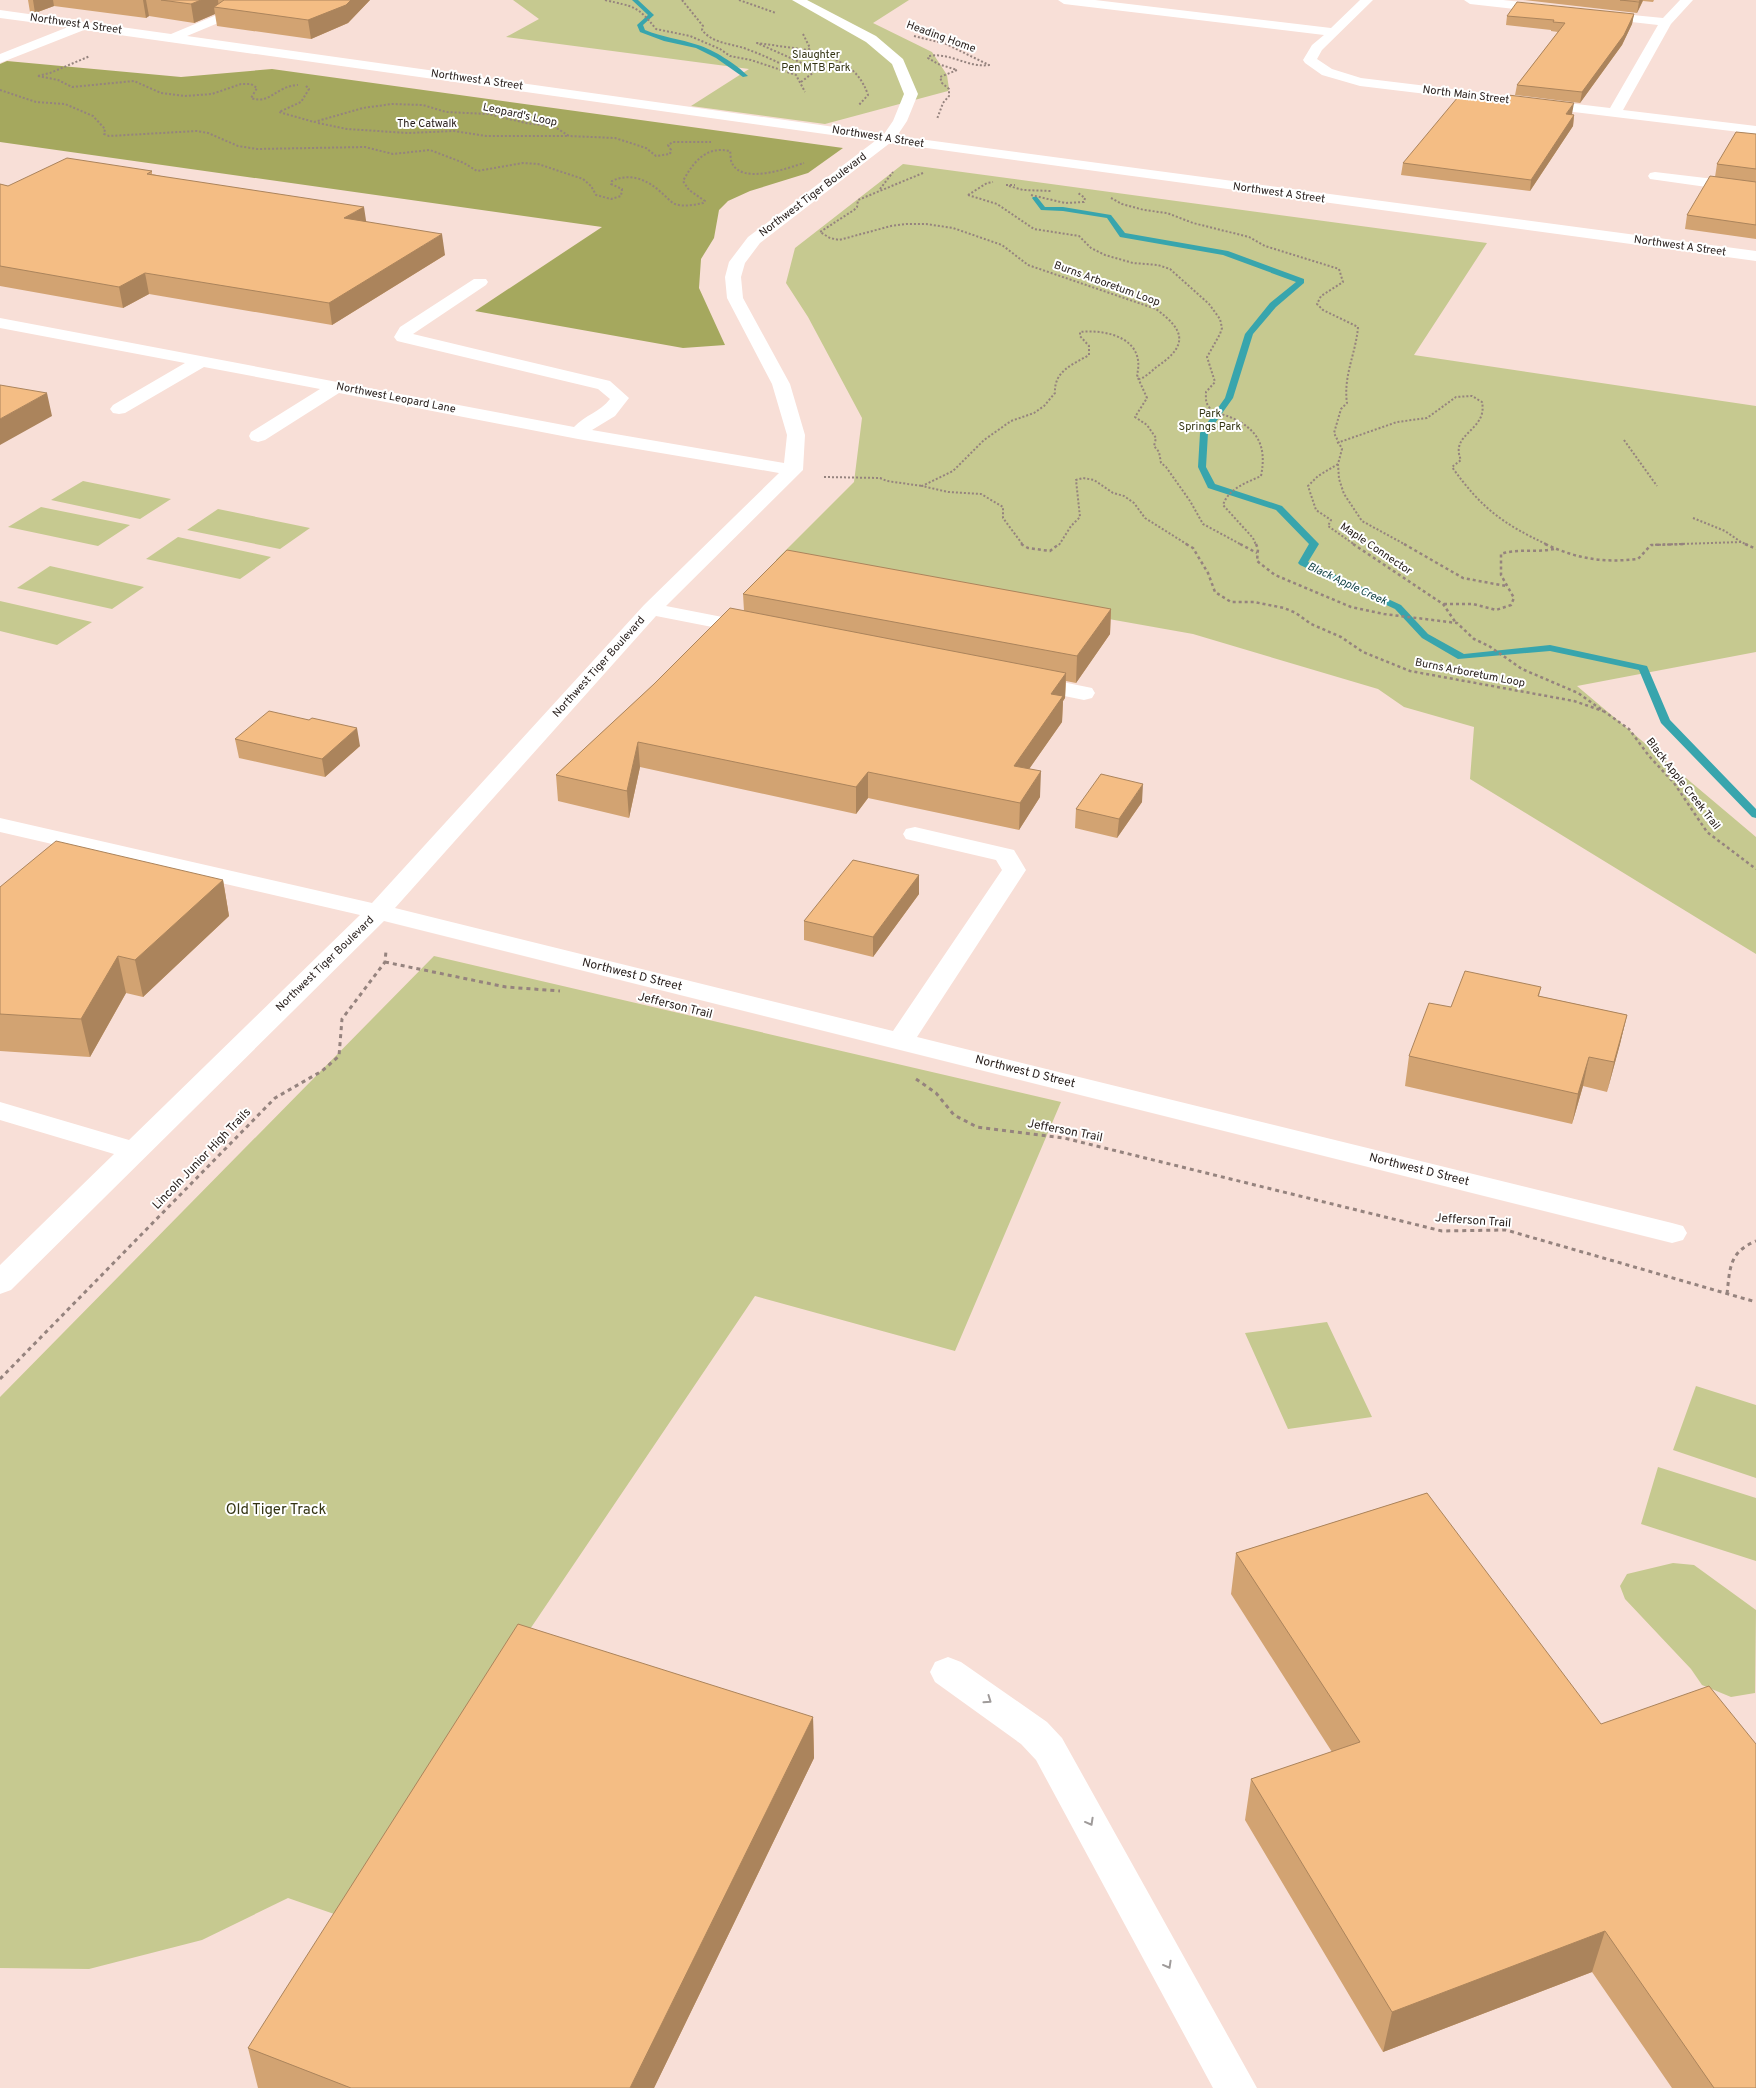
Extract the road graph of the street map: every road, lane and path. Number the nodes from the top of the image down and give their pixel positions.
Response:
1 (605, 0) edge
2 (682, 0) edge
3 (738, 0) edge
4 (798, 0) edge
5 (1064, 0) edge
6 (1367, 0) edge
7 (1470, 0) edge
8 (1687, 0) edge
9 (1558, 10) edge
10 (1588, 13) edge
11 (0, 14) edge
12 (780, 14) dead end
13 (219, 18) edge
14 (1666, 22) junction
15 (83, 26) junction
16 (802, 30) dead end
17 (1333, 32) junction
18 (910, 34) dead end
19 (173, 38) junction
20 (808, 50) junction
21 (90, 56) dead end
22 (0, 59) edge
23 (789, 72) junction
24 (801, 82) junction
25 (0, 90) edge
26 (805, 92) dead end
27 (855, 113) dead end
28 (1614, 113) junction
29 (314, 122) junction
30 (939, 124) dead end
31 (1756, 130) edge
32 (570, 136) junction
33 (888, 138) junction
34 (713, 141) dead end
35 (808, 162) dead end
36 (926, 172) dead end
37 (1655, 176) dead end
38 (1006, 185) junction
39 (1024, 186) dead end
40 (1756, 189) edge
41 (1055, 191) dead end
42 (1073, 192) dead end
43 (1031, 195) dead end
44 (1110, 198) dead end
45 (1756, 256) edge
46 (480, 282) dead end
47 (0, 323) edge
48 (200, 362) junction
49 (1138, 378) junction
50 (336, 387) junction
51 (119, 409) dead end
52 (578, 433) junction
53 (258, 436) dead end
54 (1624, 440) dead end
55 (1337, 443) junction
56 (1338, 464) junction
57 (794, 470) junction
58 (817, 477) dead end
59 (922, 486) junction
60 (1657, 486) dead end
61 (1694, 518) dead end
62 (1741, 542) junction
63 (1554, 549) junction
64 (1756, 549) edge
65 (1257, 553) junction
66 (1506, 586) junction
67 (1443, 604) junction
68 (651, 609) junction
69 (1456, 623) junction
70 (774, 633) edge
71 (1007, 678) edge
72 (1084, 693) dead end
73 (1603, 711) junction
74 (0, 825) edge
75 (916, 834) dead end
76 (1756, 869) edge
77 (378, 912) junction
78 (387, 943) dead end
79 (385, 962) junction
80 (565, 991) dead end
81 (900, 1041) junction
82 (910, 1075) dead end
83 (0, 1111) edge
84 (135, 1151) junction
85 (1672, 1233) dead end
86 (1756, 1241) edge
87 (0, 1283) edge
88 (1727, 1294) junction
89 (1756, 1302) edge
90 (0, 1379) edge
91 (948, 1672) dead end
92 (1236, 2088) edge

1 - 23 path
2 - 23 path
3 - 12 path
4 - 33 street, Northwest Tiger Boulevard
5 - 17 street
6 - 17 street
7 - 9 street
8 - 14 street
10 - 14 street
11 - 15 street, Northwest A Street
13 - 19 street
14 - 28 street
15 - 19 street, Northwest A Street
15 - 22 street
16 - 20 path
17 - 28 street, North Main Street
18 - 30 path, Heading Home
19 - 33 street, Northwest A Street
20 - 24 path
20 - 27 path
21 - 29 path
23 - 24 path
24 - 26 path
25 - 35 path
28 - 31 street, North Main Street
29 - 32 path, The Catwalk
29 - 32 path, Leopard's Loop
32 - 34 path, Leopard's Loop
33 - 45 street, Northwest A Street
33 - 57 street, Northwest Tiger Boulevard
36 - 49 path, Burns Arboretum Loop
37 - 40 street
38 - 39 path
38 - 41 path
38 - 65 path
42 - 43 path
44 - 55 path
46 - 52 street
47 - 48 street, Northwest Leopard Lane
48 - 50 street, Northwest Leopard Lane
48 - 51 street
49 - 59 path
49 - 65 path
50 - 52 street, Northwest Leopard Lane
50 - 53 street
52 - 57 street, Northwest Leopard Lane
54 - 60 path
55 - 56 path
55 - 63 path
56 - 66 path
56 - 67 path, Maple Connector
57 - 68 street, Northwest Tiger Boulevard
58 - 59 path
59 - 73 path, Burns Arboretum Loop
61 - 62 path
62 - 63 path
62 - 64 path
63 - 66 path
65 - 69 path
66 - 67 path
67 - 69 path, Maple Connector
68 - 70 street
68 - 77 street, Northwest Tiger Boulevard
69 - 73 path, Black Apple Creek Trail
71 - 72 street
73 - 76 path, Black Apple Creek Trail
74 - 77 street, Northwest D Street
75 - 81 street
77 - 81 street, Northwest D Street
77 - 84 street, Northwest Tiger Boulevard
78 - 79 path
79 - 80 path
79 - 90 path, Lincoln Junior High Trails
81 - 85 street, Northwest D Street
82 - 88 path, Jefferson Trail
83 - 84 street
84 - 87 street, Northwest Tiger Boulevard
86 - 88 path
88 - 89 path, Jefferson Trail
91 -> 92 street

